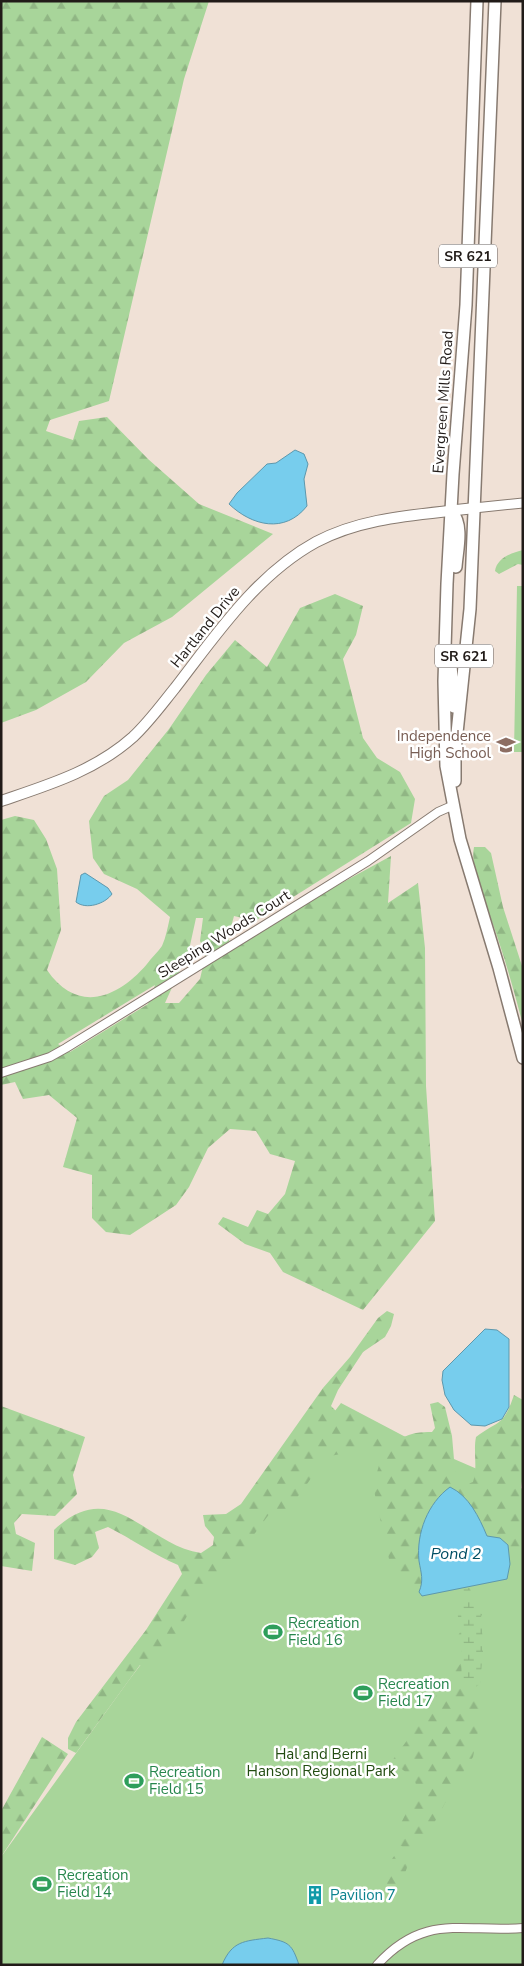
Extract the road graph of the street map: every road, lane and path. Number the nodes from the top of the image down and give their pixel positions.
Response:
1 (477, 1) edge
2 (495, 1) edge
3 (523, 503) edge
4 (474, 508) junction
5 (451, 511) junction
6 (457, 722) junction
7 (1, 801) edge
8 (454, 805) junction
9 (523, 1058) edge
10 (1, 1073) edge
11 (523, 1928) edge
12 (377, 1965) edge

1 - 5 main road, Evergreen Mills Road / SR 621
2 - 4 main road, Evergreen Mills Road / SR 621
3 - 4 street
4 - 5 main road, Hartland Drive
4 - 6 main road, Evergreen Mills Road / SR 621
5 - 6 main road
5 - 7 main road, Hartland Drive
5 - 8 main road, Evergreen Mills Road / SR 621
6 - 8 main road, Evergreen Mills Road / SR 621
8 - 9 main road, Evergreen Mills Road / SR 621
8 - 10 street, Sleeping Woods Court
11 - 12 street

